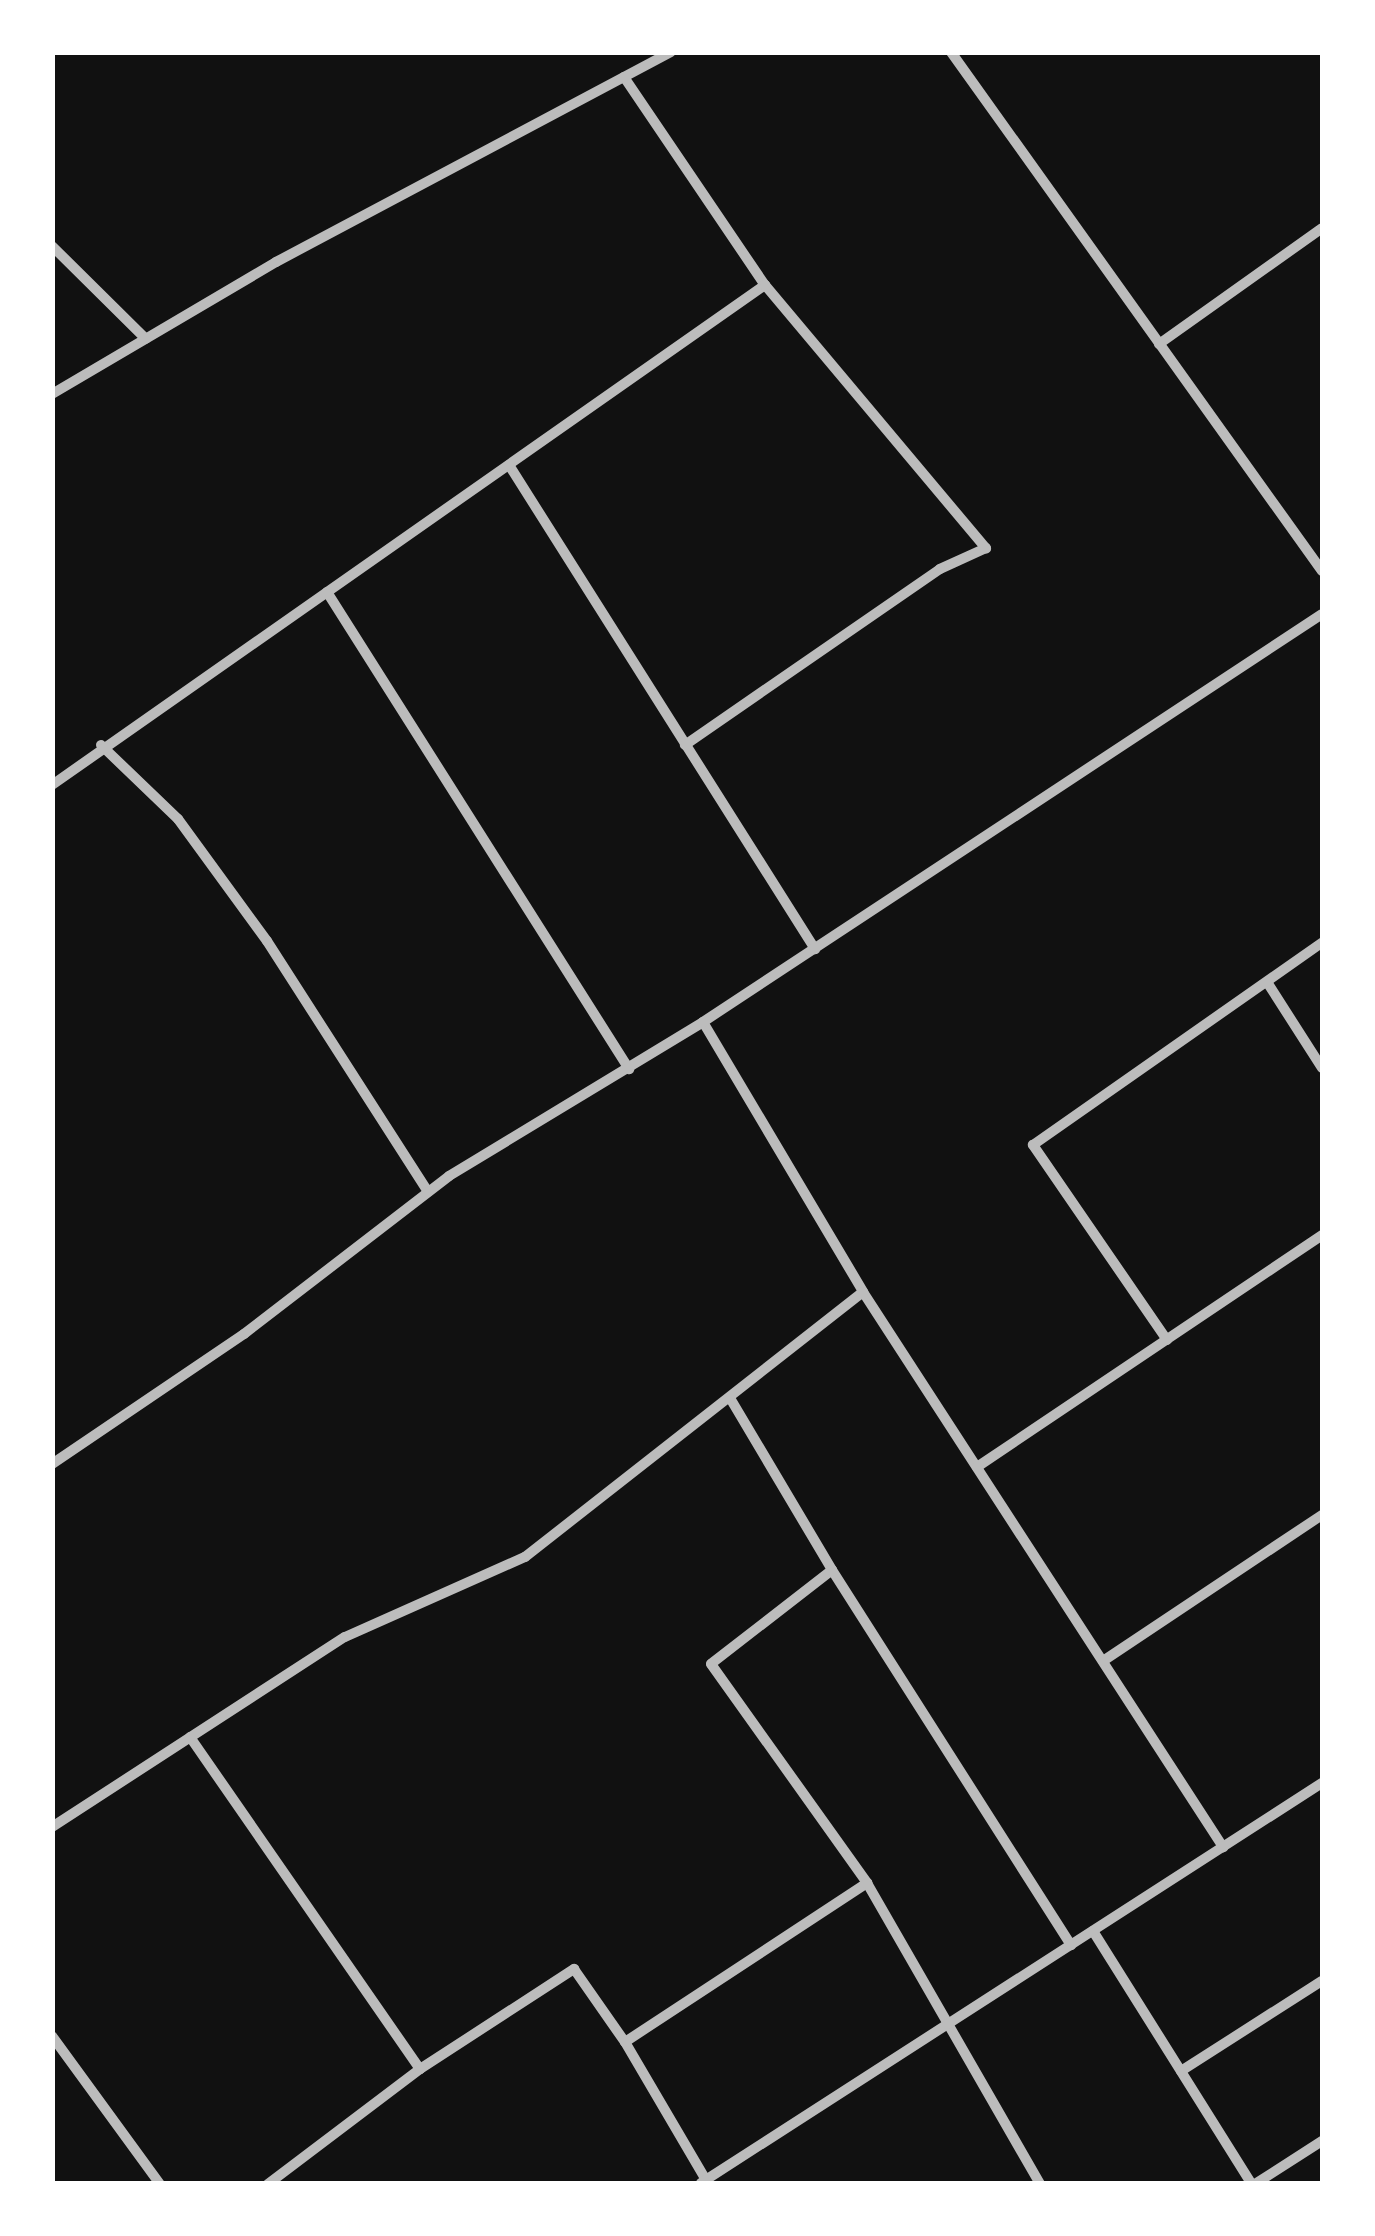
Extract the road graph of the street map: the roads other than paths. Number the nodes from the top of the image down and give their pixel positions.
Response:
1 (671, 52) edge
2 (950, 52) edge
3 (624, 77) junction
4 (1322, 228) edge
5 (52, 246) edge
6 (765, 285) junction
7 (146, 339) junction
8 (1159, 344) junction
9 (52, 394) edge
10 (509, 465) junction
11 (1322, 571) edge
12 (327, 592) junction
13 (1322, 614) edge
14 (101, 745) junction
15 (685, 745) junction
16 (52, 785) edge
17 (1322, 943) edge
18 (815, 950) junction
19 (1267, 982) junction
20 (703, 1022) junction
21 (1322, 1068) edge
22 (629, 1069) junction
23 (428, 1192) junction
24 (1322, 1235) edge
25 (864, 1292) junction
26 (1166, 1340) junction
27 (730, 1398) junction
28 (52, 1464) edge
29 (977, 1467) junction
30 (1322, 1515) edge
31 (832, 1570) junction
32 (1103, 1662) junction
33 (190, 1737) junction
34 (1322, 1783) edge
35 (52, 1827) edge
36 (1223, 1847) junction
37 (867, 1883) junction
38 (1093, 1931) junction
39 (1071, 1946) junction
40 (1322, 1982) edge
41 (950, 2023) junction
42 (52, 2036) edge
43 (624, 2042) junction
44 (420, 2069) junction
45 (1180, 2070) junction
46 (1322, 2141) edge
47 (704, 2182) edge
48 (1038, 2183) edge
49 (160, 2184) edge
50 (268, 2184) edge
51 (1253, 2184) edge

1 - 3 street
2 - 8 street
3 - 6 street
3 - 7 street
4 - 8 street
5 - 7 street
6 - 10 street
6 - 15 street
7 - 9 street
8 - 11 street
10 - 12 street
10 - 15 street
12 - 14 street
12 - 22 street
13 - 18 street
14 - 16 street
14 - 23 street
15 - 18 street
17 - 19 street
18 - 20 street
19 - 21 street
19 - 26 street
20 - 22 street
20 - 25 street
22 - 23 street
23 - 28 street
24 - 26 street
25 - 27 street
25 - 29 street
26 - 29 street
27 - 31 street
27 - 33 street
29 - 32 street
30 - 32 street
31 - 37 street
31 - 39 street
32 - 36 street
33 - 35 street
33 - 44 street
34 - 36 street
36 - 38 street
37 - 41 street
37 - 43 street
38 - 39 street
38 - 45 street
39 - 41 street
40 - 45 street
41 - 47 street
41 - 48 street
42 - 49 street
43 - 44 street
43 - 47 street
44 - 50 street
45 - 51 street
46 - 51 street

